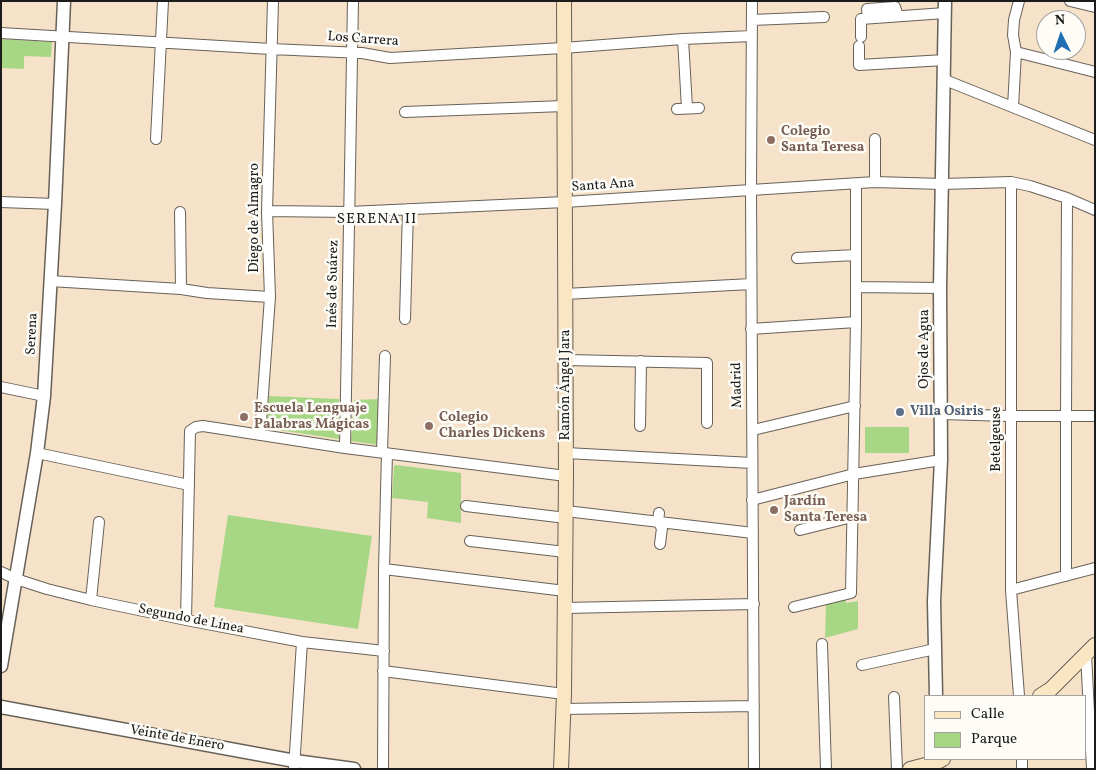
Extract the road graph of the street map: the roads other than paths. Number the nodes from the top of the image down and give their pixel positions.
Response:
1 (64, 1) edge
2 (162, 1) edge
3 (273, 1) edge
4 (353, 1) edge
5 (564, 1) edge
6 (752, 1) edge
7 (1018, 1) edge
8 (1070, 1) edge
9 (945, 7) edge
10 (1095, 8) edge
11 (867, 9) edge
12 (824, 17) dead end
13 (752, 20) junction
14 (1, 33) edge
15 (62, 36) junction
16 (752, 36) junction
17 (683, 39) junction
18 (161, 42) junction
19 (563, 48) junction
20 (271, 49) junction
21 (352, 52) junction
22 (1016, 52) junction
23 (945, 60) junction
24 (1095, 72) edge
25 (945, 80) junction
26 (564, 106) junction
27 (1013, 106) junction
28 (699, 108) dead end
29 (405, 112) dead end
30 (156, 139) dead end
31 (875, 139) dead end
32 (1095, 140) edge
33 (875, 182) junction
34 (1011, 182) junction
35 (856, 184) junction
36 (942, 184) junction
37 (751, 190) junction
38 (1068, 198) junction
39 (1, 202) edge
40 (565, 202) junction
41 (55, 204) junction
42 (408, 209) junction
43 (1095, 210) edge
44 (267, 211) junction
45 (180, 212) dead end
46 (350, 212) junction
47 (856, 255) junction
48 (797, 258) dead end
49 (50, 281) junction
50 (751, 284) junction
51 (856, 287) junction
52 (940, 288) junction
53 (181, 289) junction
54 (565, 294) junction
55 (270, 297) junction
56 (404, 319) dead end
57 (856, 322) junction
58 (751, 329) junction
59 (385, 356) dead end
60 (566, 360) junction
61 (641, 361) junction
62 (1, 386) edge
63 (44, 396) junction
64 (855, 406) junction
65 (940, 414) junction
66 (1010, 416) junction
67 (1066, 416) junction
68 (1095, 416) edge
69 (707, 423) dead end
70 (640, 426) dead end
71 (752, 430) junction
72 (260, 435) junction
73 (345, 448) junction
74 (36, 453) junction
75 (385, 453) junction
76 (566, 453) junction
77 (941, 460) junction
78 (752, 463) junction
79 (854, 474) junction
80 (566, 476) junction
81 (189, 485) junction
82 (752, 500) junction
83 (466, 506) dead end
84 (566, 515) junction
85 (852, 517) junction
86 (659, 518) junction
87 (99, 522) dead end
88 (800, 530) dead end
89 (753, 533) junction
90 (470, 541) dead end
91 (660, 544) dead end
92 (565, 552) junction
93 (1095, 568) edge
94 (384, 569) junction
95 (1, 572) edge
96 (1066, 576) junction
97 (16, 579) junction
98 (1011, 590) junction
99 (565, 591) junction
100 (91, 600) junction
101 (754, 604) junction
102 (794, 607) dead end
103 (565, 608) junction
104 (186, 620) junction
105 (302, 642) junction
106 (822, 644) dead end
107 (935, 649) junction
108 (1090, 649) edge
109 (384, 651) junction
110 (862, 665) dead end
111 (1, 666) edge
112 (384, 671) junction
113 (564, 694) junction
114 (936, 695) edge
115 (1019, 695) edge
116 (1042, 695) edge
117 (894, 697) dead end
118 (754, 706) junction
119 (1, 707) edge
120 (563, 709) junction
121 (939, 762) edge
122 (295, 765) edge
123 (354, 769) edge
124 (383, 769) edge
125 (561, 769) edge
126 (754, 769) edge
127 (826, 769) edge
128 (897, 769) edge
129 (910, 769) edge
130 (1092, 769) edge

1 - 15 street, Serena
2 - 18 street
3 - 20 street, Diego de Almagro
4 - 21 street, Inés de Suárez
5 - 19 main road, Ramón Ángel Jara
6 - 13 street, Madrid
7 - 22 street
8 - 10 street
9 - 11 street
9 - 23 street, Ojos de Agua
11 - 23 street
12 - 13 street
13 - 16 street, Madrid
14 - 15 street, Los Carrera
15 - 18 street, Los Carrera
15 - 41 street, Serena
16 - 17 street, Los Carrera
16 - 37 street, Madrid
17 - 19 street, Los Carrera
17 - 28 street
18 - 20 street, Los Carrera
18 - 30 street
19 - 21 street, Los Carrera
19 - 26 main road, Ramón Ángel Jara
20 - 21 street, Los Carrera
20 - 44 street, Diego de Almagro
21 - 46 street, Inés de Suárez
22 - 24 street
22 - 27 street
23 - 25 street, Ojos de Agua
25 - 27 street
25 - 36 street, Ojos de Agua
26 - 29 street
26 - 40 main road, Ramón Ángel Jara
27 - 32 street
31 - 33 street
33 - 35 street, Santa Ana
33 - 36 street, Santa Ana
34 - 36 street, Santa Ana
34 - 38 street, Santa Ana
34 - 66 street, Betelgeuse
35 - 37 street, Santa Ana
35 - 47 street
36 - 52 street, Ojos de Agua
37 - 40 street, Santa Ana
37 - 50 street, Madrid
38 - 43 street, Santa Ana
38 - 67 street
39 - 41 street
40 - 42 street, Santa Ana
40 - 54 main road, Ramón Ángel Jara
41 - 49 street, Serena
42 - 46 street, Santa Ana
42 - 56 street
44 - 46 street, Santa Ana
44 - 55 street, Diego de Almagro
45 - 53 street
46 - 73 street, Inés de Suárez
47 - 48 street
47 - 51 street
49 - 53 street
49 - 63 street, Serena
50 - 54 street
50 - 58 street, Madrid
51 - 52 street
51 - 57 street
52 - 65 street, Ojos de Agua
53 - 55 street
54 - 60 main road, Ramón Ángel Jara
55 - 72 street, Diego de Almagro
57 - 58 street
57 - 64 street
58 - 71 street, Madrid
59 - 75 street
60 - 61 street
60 - 76 main road, Ramón Ángel Jara
61 - 69 street
61 - 70 street
62 - 63 street
63 - 74 street, Serena
64 - 71 street
64 - 79 street
65 - 66 street
65 - 77 street, Ojos de Agua
66 - 67 street
66 - 98 street, Betelgeuse
67 - 68 street
67 - 96 street
71 - 78 street, Madrid
72 - 73 street
72 - 81 street
73 - 75 street
74 - 81 street
74 - 97 street, Serena
75 - 80 street
75 - 94 street
76 - 78 street
76 - 80 main road, Ramón Ángel Jara
77 - 79 street
77 - 107 street, Ojos de Agua
78 - 82 street, Madrid
79 - 82 street
79 - 85 street
80 - 84 main road, Ramón Ángel Jara
81 - 104 street
82 - 89 street, Madrid
83 - 84 street
84 - 86 street
84 - 92 main road, Ramón Ángel Jara
85 - 88 street
85 - 102 street
86 - 89 street
86 - 91 street
87 - 100 street
89 - 101 street, Madrid
90 - 92 street
92 - 99 main road, Ramón Ángel Jara
93 - 96 street
94 - 99 street
94 - 109 street
95 - 97 street, Segundo de Línea
96 - 98 street
97 - 100 street, Segundo de Línea
97 - 111 street, Serena
98 - 115 street, Betelgeuse
99 - 103 main road, Ramón Ángel Jara
100 - 104 street, Segundo de Línea
101 - 103 street
101 - 118 street, Madrid
103 - 113 main road, Ramón Ángel Jara
104 - 105 street, Segundo de Línea
105 - 109 street, Segundo de Línea
105 - 122 street
106 - 127 street
107 - 110 street
107 - 114 street, Ojos de Agua
108 - 116 main road
108 - 130 street
109 - 112 street
112 - 113 street
112 - 124 street
113 - 120 main road, Ramón Ángel Jara
117 - 128 street
118 - 120 street
118 - 126 street, Madrid
119 - 122 street, Veinte de Enero
120 - 125 main road, Ramón Ángel Jara
121 - 129 main road
122 - 123 street, Veinte de Enero

